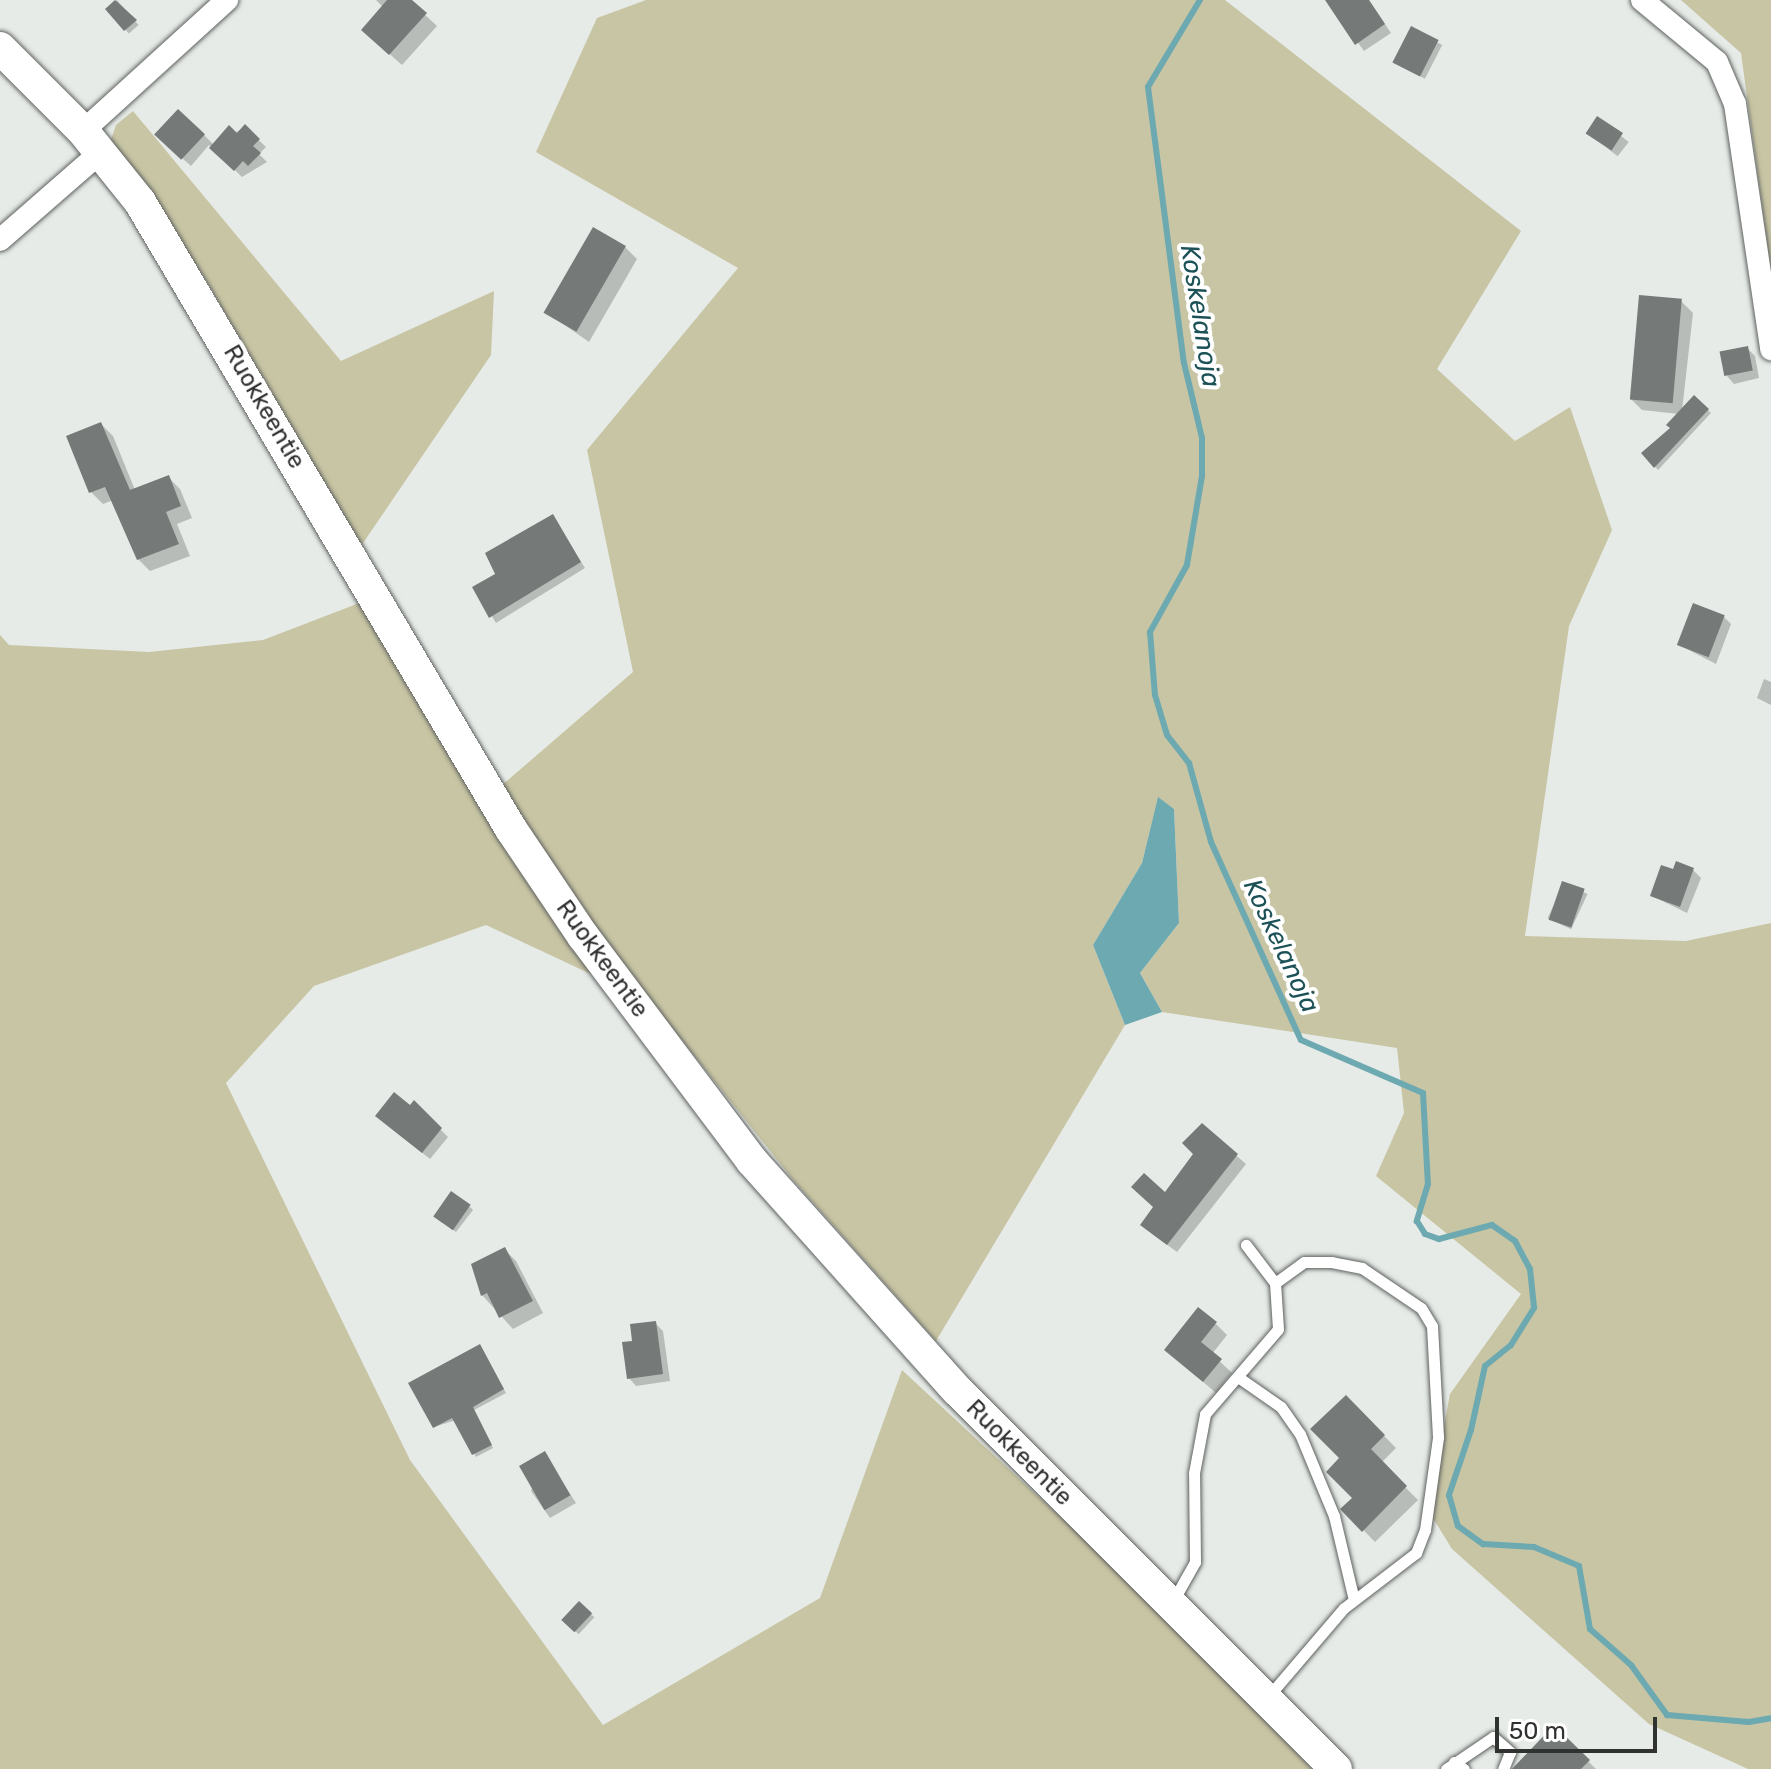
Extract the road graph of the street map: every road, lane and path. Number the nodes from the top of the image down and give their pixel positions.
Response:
1 (227, 0) edge
2 (1642, 0) edge
3 (0, 48) edge
4 (92, 141) junction
5 (0, 240) edge
6 (1771, 349) edge
7 (1246, 1245) dead end
8 (1275, 1283) junction
9 (1238, 1377) junction
10 (1354, 1600) junction
11 (1170, 1605) junction
12 (1267, 1699) junction
13 (1455, 1767) edge
14 (1336, 1769) edge
15 (1503, 1769) edge

1 - 4 street
2 - 6 street
3 - 4 street, Ruokkeentie
4 - 5 street
4 - 11 street, Ruokkeentie
7 - 8 lane
8 - 9 lane
8 - 10 lane
9 - 10 lane
9 - 11 lane
10 - 12 lane
11 - 12 street, Ruokkeentie
12 - 14 street, Ruokkeentie
13 - 15 lane

